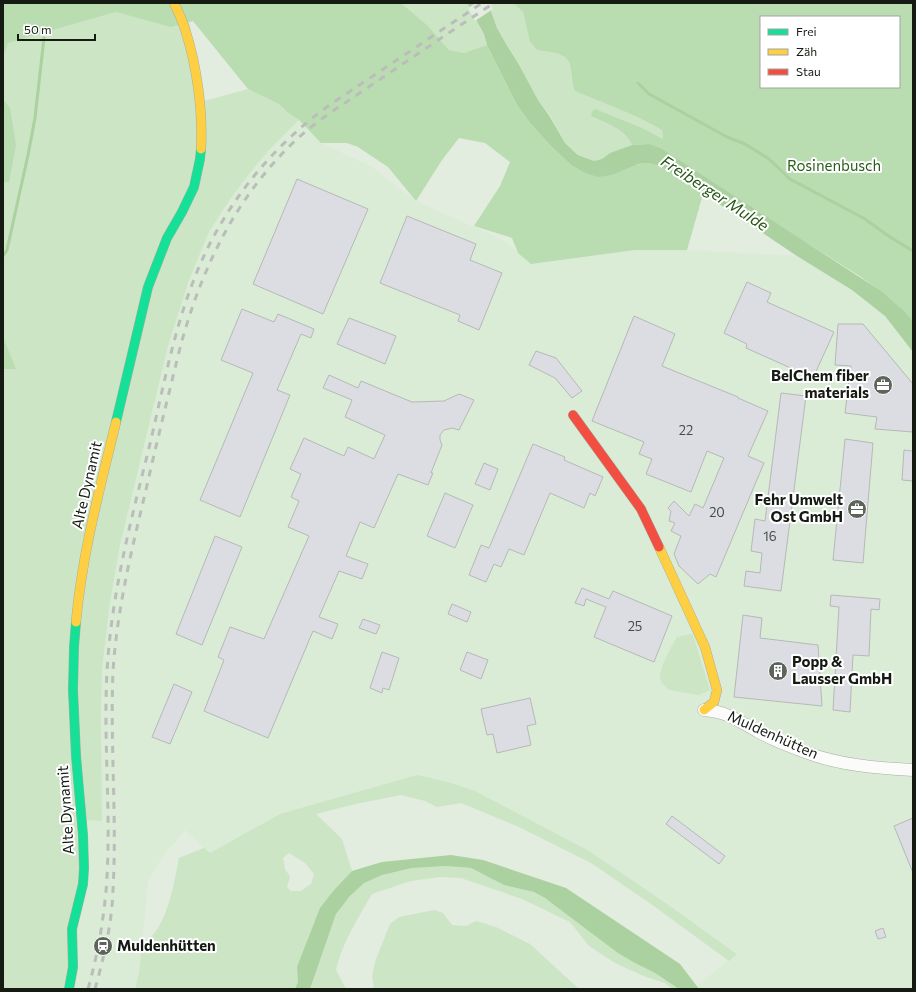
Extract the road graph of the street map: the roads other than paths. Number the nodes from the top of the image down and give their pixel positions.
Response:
1 (174, 3) edge
2 (573, 415) dead end
3 (704, 710) joint
4 (913, 770) edge
5 (70, 989) edge

1 - 5 street, Alte Dynamit
2 - 3 street
3 - 4 street, Muldenhütten

